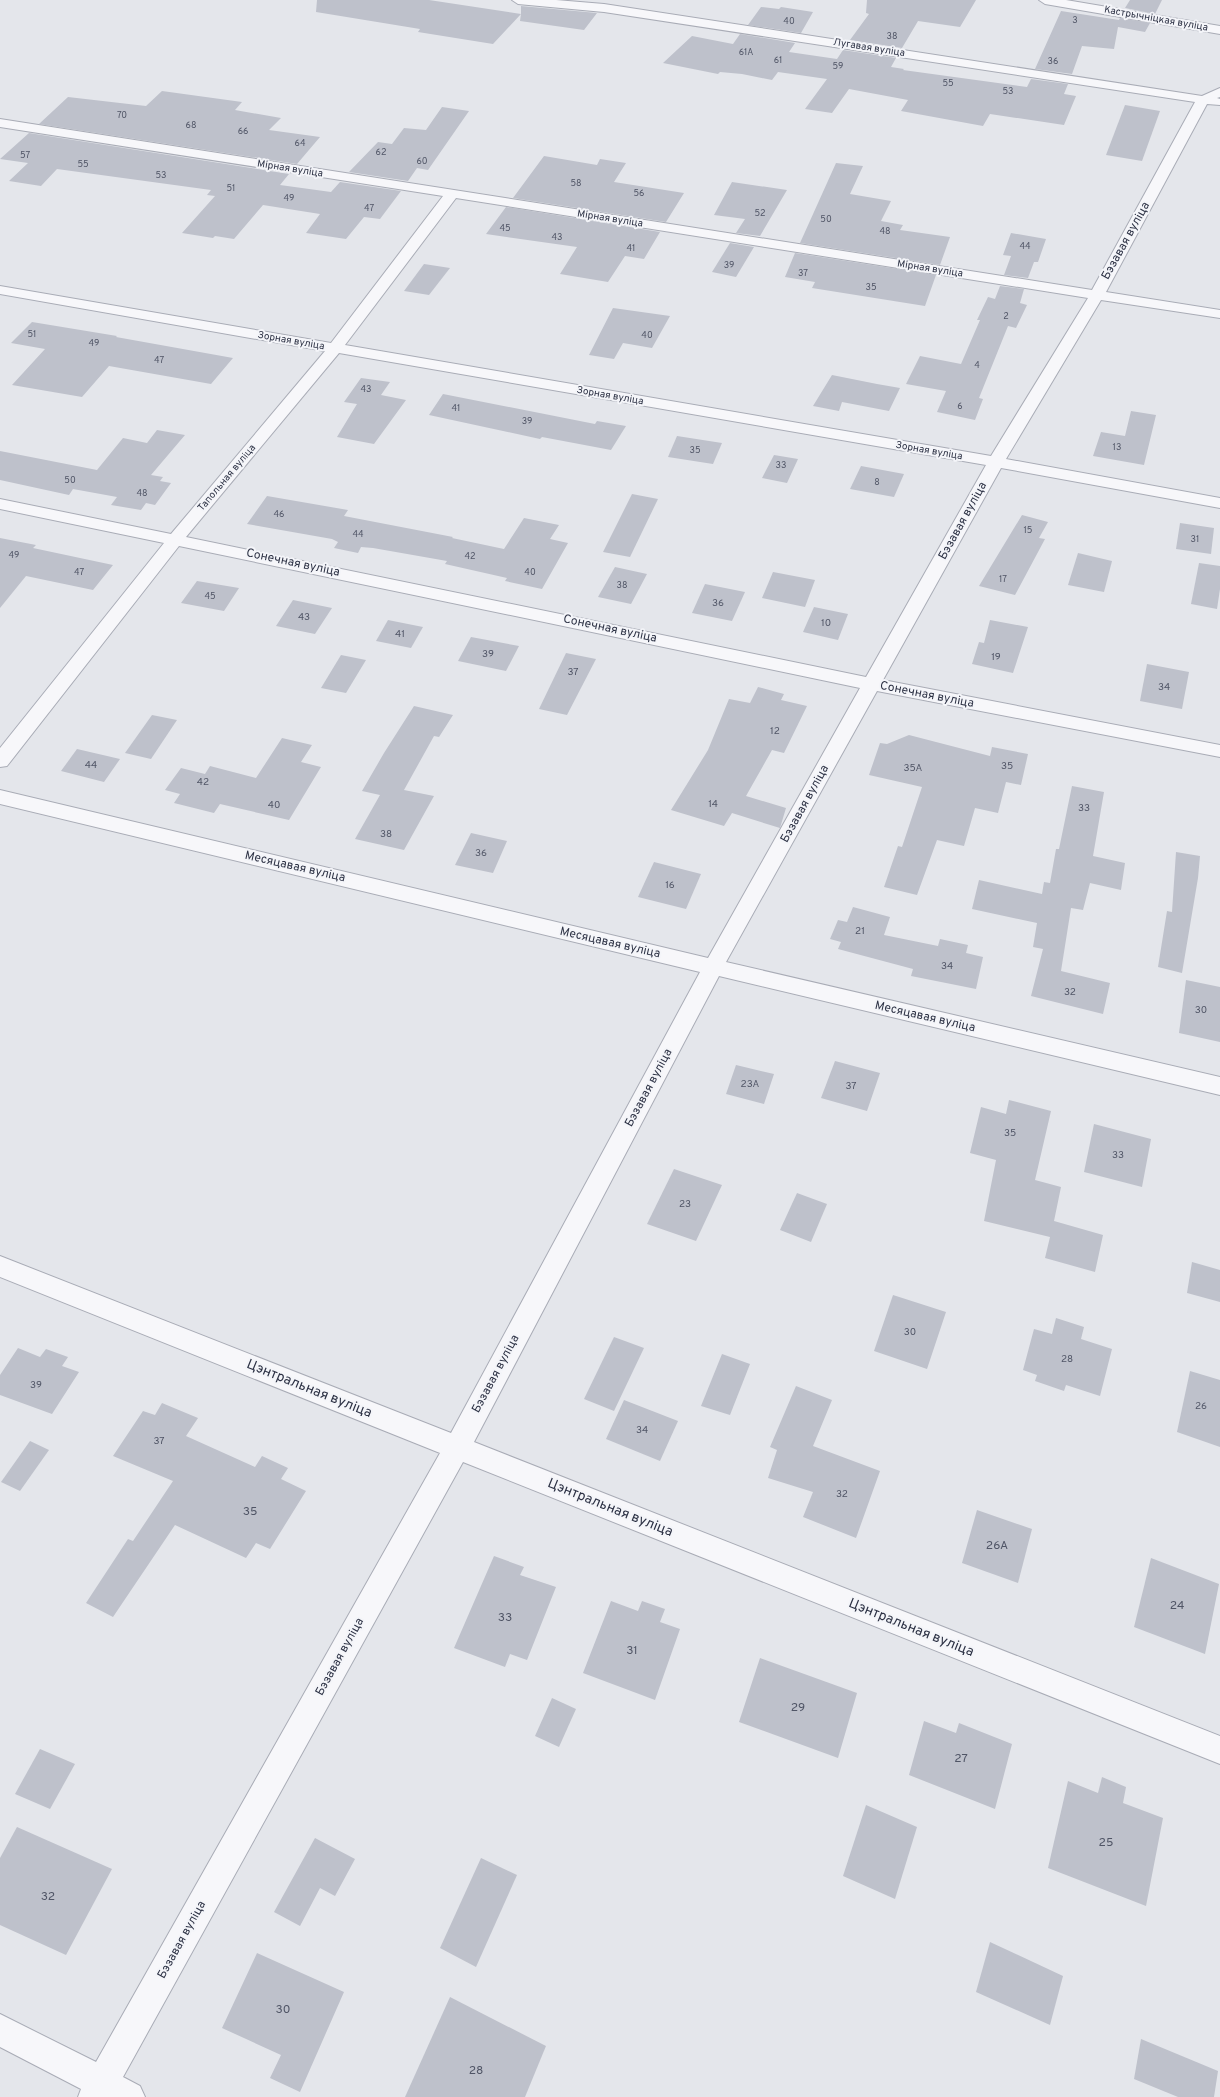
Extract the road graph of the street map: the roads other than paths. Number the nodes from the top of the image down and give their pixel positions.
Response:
1 (518, 0) edge
2 (1045, 0) edge
3 (1220, 30) edge
4 (1214, 98) edge
5 (0, 123) edge
6 (452, 194) junction
7 (0, 290) edge
8 (1097, 294) junction
9 (1220, 314) edge
10 (334, 349) junction
11 (996, 462) junction
12 (1220, 503) edge
13 (0, 504) edge
14 (176, 539) junction
15 (872, 684) junction
16 (1220, 751) edge
17 (0, 761) edge
18 (0, 797) edge
19 (713, 967) junction
20 (1220, 1086) edge
21 (0, 1266) edge
22 (457, 1448) junction
23 (1220, 1750) edge
24 (0, 2030) edge
25 (98, 2090) edge
26 (129, 2097) edge

1 - 4 street, Лугавая вуліца
2 - 3 street, Кастрычніцкая вуліца
4 - 8 street, Бэзавая вуліца
5 - 6 street, Мірная вуліца
6 - 8 street, Мірная вуліца
6 - 10 street, Тапольная вуліца
7 - 10 street, Зорная вуліца
8 - 9 street, Мірная вуліца
8 - 11 street, Бэзавая вуліца
10 - 11 street, Зорная вуліца
10 - 14 street, Тапольная вуліца
11 - 12 street, Зорная вуліца
11 - 15 street, Бэзавая вуліца
13 - 14 street, Сонечная вуліца
14 - 15 street, Сонечная вуліца
14 - 17 street, Тапольная вуліца
15 - 16 street, Сонечная вуліца
15 - 19 street, Бэзавая вуліца
18 - 19 street, Месяцавая вуліца
19 - 20 street, Месяцавая вуліца
19 - 22 street, Бэзавая вуліца
21 - 22 street, Цэнтральная вуліца
22 - 23 street, Цэнтральная вуліца
22 - 25 street, Бэзавая вуліца
24 - 25 street
25 - 26 street

